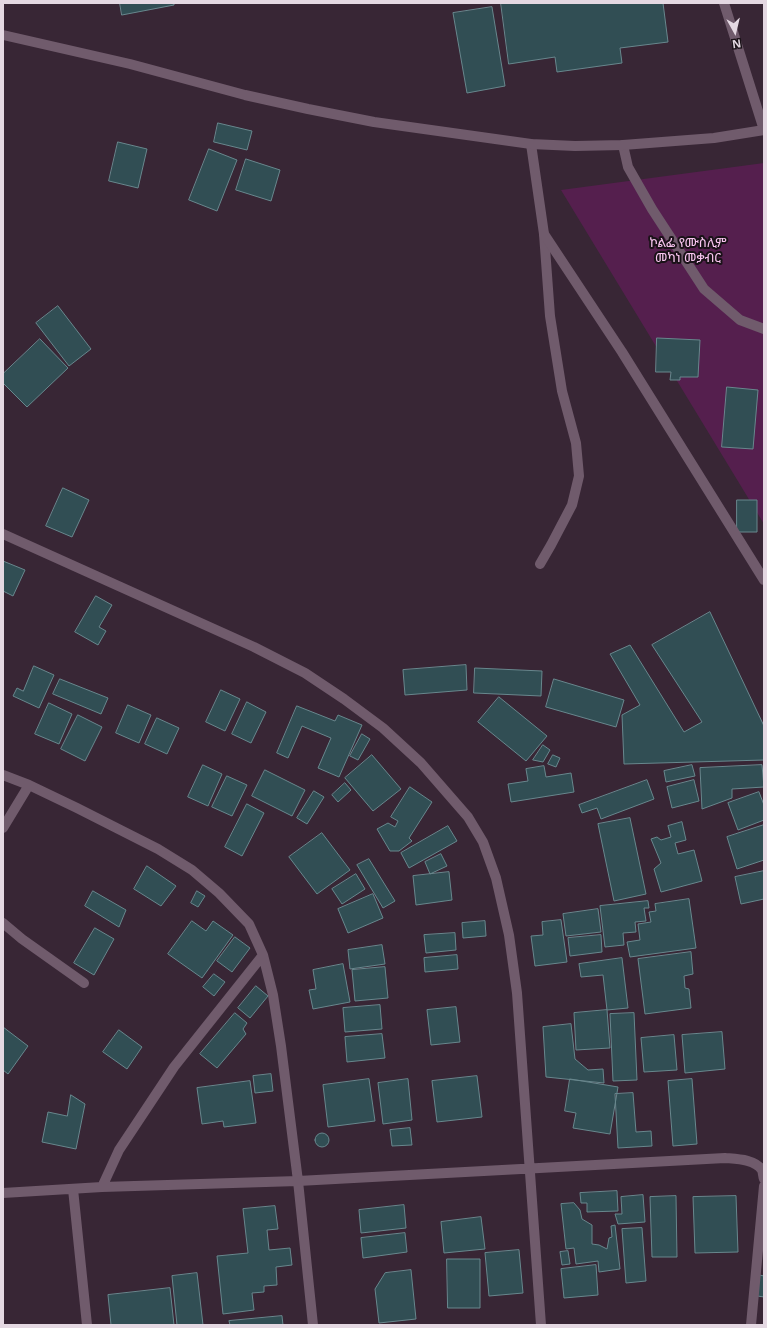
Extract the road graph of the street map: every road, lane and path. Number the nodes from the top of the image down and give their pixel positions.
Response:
1 (724, 3) edge
2 (3, 35) edge
3 (764, 130) edge
4 (531, 144) junction
5 (622, 145) junction
6 (544, 234) junction
7 (764, 329) edge
8 (3, 534) edge
9 (540, 564) dead end
10 (764, 580) edge
11 (3, 775) edge
12 (29, 786) junction
13 (3, 828) edge
14 (3, 923) edge
15 (263, 955) junction
16 (84, 983) dead end
17 (531, 1169) junction
18 (764, 1179) edge
19 (298, 1181) junction
20 (764, 1186) edge
21 (102, 1187) junction
22 (73, 1189) junction
23 (3, 1193) edge
24 (87, 1325) edge
25 (313, 1325) edge
26 (541, 1325) edge
27 (751, 1325) edge

1 - 3 street
2 - 4 street
3 - 5 street
4 - 5 street
4 - 6 street
5 - 7 street
6 - 9 street
6 - 10 street
8 - 17 street
11 - 12 street
12 - 13 street
12 - 15 street
14 - 16 street
15 - 19 street
15 - 21 street
17 - 18 street
17 - 19 street
17 - 26 street
19 - 21 street
19 - 25 street
20 - 27 street
21 - 22 street
22 - 23 street
22 - 24 street

